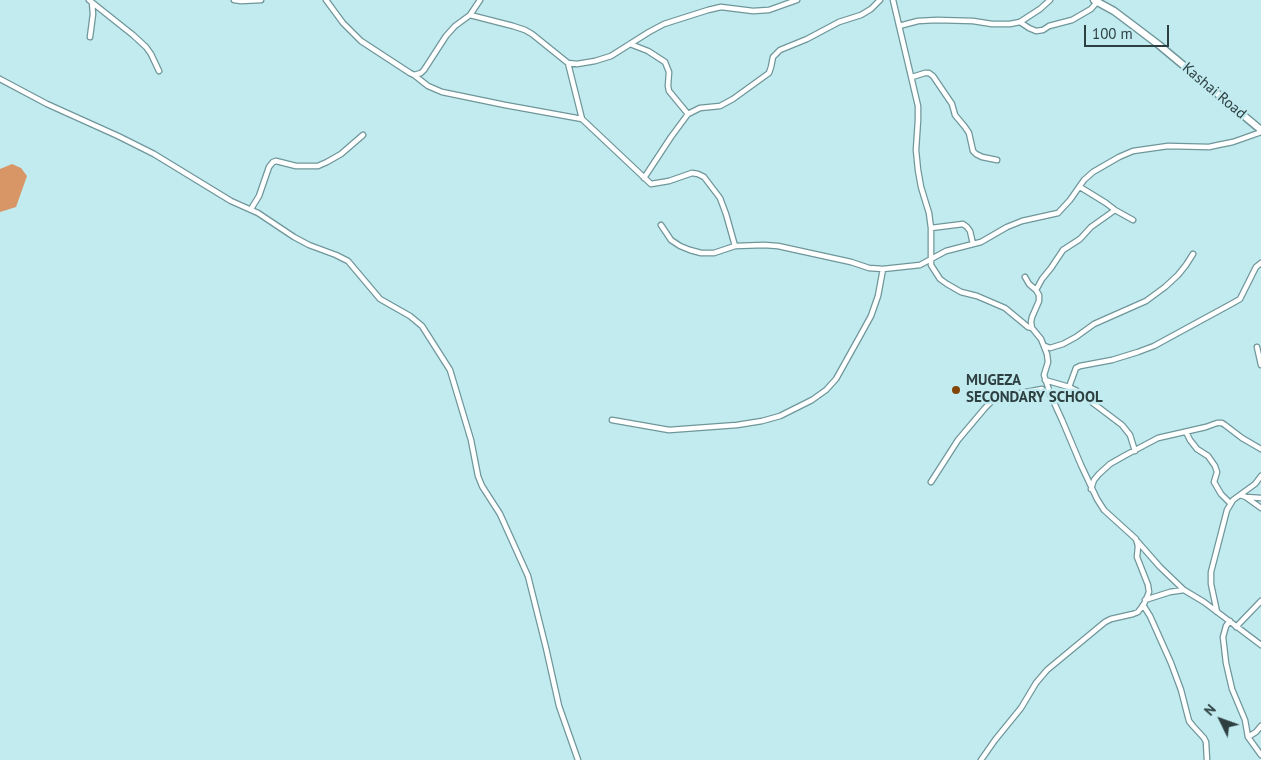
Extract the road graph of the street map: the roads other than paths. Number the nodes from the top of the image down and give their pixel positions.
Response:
1 (234, 0) edge
2 (261, 0) edge
3 (326, 0) edge
4 (480, 0) edge
5 (797, 0) edge
6 (880, 0) edge
7 (893, 0) edge
8 (1050, 0) edge
9 (1096, 1) edge
10 (91, 2) edge
11 (470, 14) junction
12 (1020, 22) junction
13 (899, 26) junction
14 (90, 36) dead end
15 (630, 44) junction
16 (568, 63) junction
17 (159, 71) dead end
18 (414, 75) junction
19 (912, 77) junction
20 (0, 79) edge
21 (688, 114) junction
22 (582, 119) junction
23 (1261, 131) edge
24 (362, 135) dead end
25 (997, 160) dead end
26 (644, 178) junction
27 (1080, 187) junction
28 (251, 209) junction
29 (1115, 210) junction
30 (1134, 220) dead end
31 (661, 225) dead end
32 (931, 228) junction
33 (973, 244) junction
34 (735, 246) junction
35 (1193, 254) dead end
36 (930, 259) junction
37 (1261, 263) edge
38 (883, 270) junction
39 (1025, 277) dead end
40 (1036, 290) junction
41 (1032, 328) junction
42 (1044, 346) junction
43 (1257, 347) dead end
44 (1261, 365) edge
45 (1045, 380) junction
46 (1069, 387) junction
47 (1042, 390) dead end
48 (612, 420) dead end
49 (1186, 432) junction
50 (1261, 450) edge
51 (1135, 451) junction
52 (1261, 476) edge
53 (931, 482) dead end
54 (1091, 489) junction
55 (1240, 495) junction
56 (1246, 497) junction
57 (1261, 498) edge
58 (1230, 503) junction
59 (1261, 508) edge
60 (1136, 539) junction
61 (1184, 590) junction
62 (1261, 602) edge
63 (1144, 603) junction
64 (1217, 612) junction
65 (1230, 621) junction
66 (1236, 627) junction
67 (1261, 645) edge
68 (1261, 726) edge
69 (1248, 737) junction
70 (1261, 755) edge
71 (578, 760) edge
72 (981, 760) edge
73 (1207, 760) edge

1 - 2 street
3 - 18 street
4 - 11 street
5 - 15 street
6 - 21 street
7 - 13 street
8 - 12 street
9 - 12 street
9 - 23 street, Kashai Road
10 - 14 street
10 - 17 street
11 - 16 street
11 - 18 street
12 - 13 street
13 - 19 street
15 - 16 street
15 - 21 street
16 - 22 street
18 - 22 street
19 - 25 street
19 - 32 street
20 - 28 street
21 - 26 street
22 - 26 street
23 - 27 street
24 - 28 street
26 - 34 street
27 - 29 street
27 - 33 street
28 - 71 street
29 - 30 street
29 - 40 street
31 - 34 street
32 - 33 street
32 - 36 street
33 - 36 street
34 - 38 street
35 - 42 street
36 - 38 street
36 - 41 street
37 - 46 street
38 - 48 street
39 - 40 street
40 - 41 street
41 - 42 street
42 - 45 street
43 - 44 street
45 - 46 street
45 - 54 street
46 - 51 street
47 - 53 street
49 - 50 street
49 - 51 street
49 - 58 street
51 - 54 street
52 - 55 street
54 - 60 street
55 - 56 street
55 - 58 street
56 - 57 street
56 - 59 street
58 - 64 street
60 - 61 street
60 - 63 street
61 - 63 street
61 - 64 street
62 - 66 street
63 - 72 street
63 - 73 street
64 - 65 street
65 - 66 street
65 - 69 street
66 - 67 street
68 - 69 street
69 - 70 street

